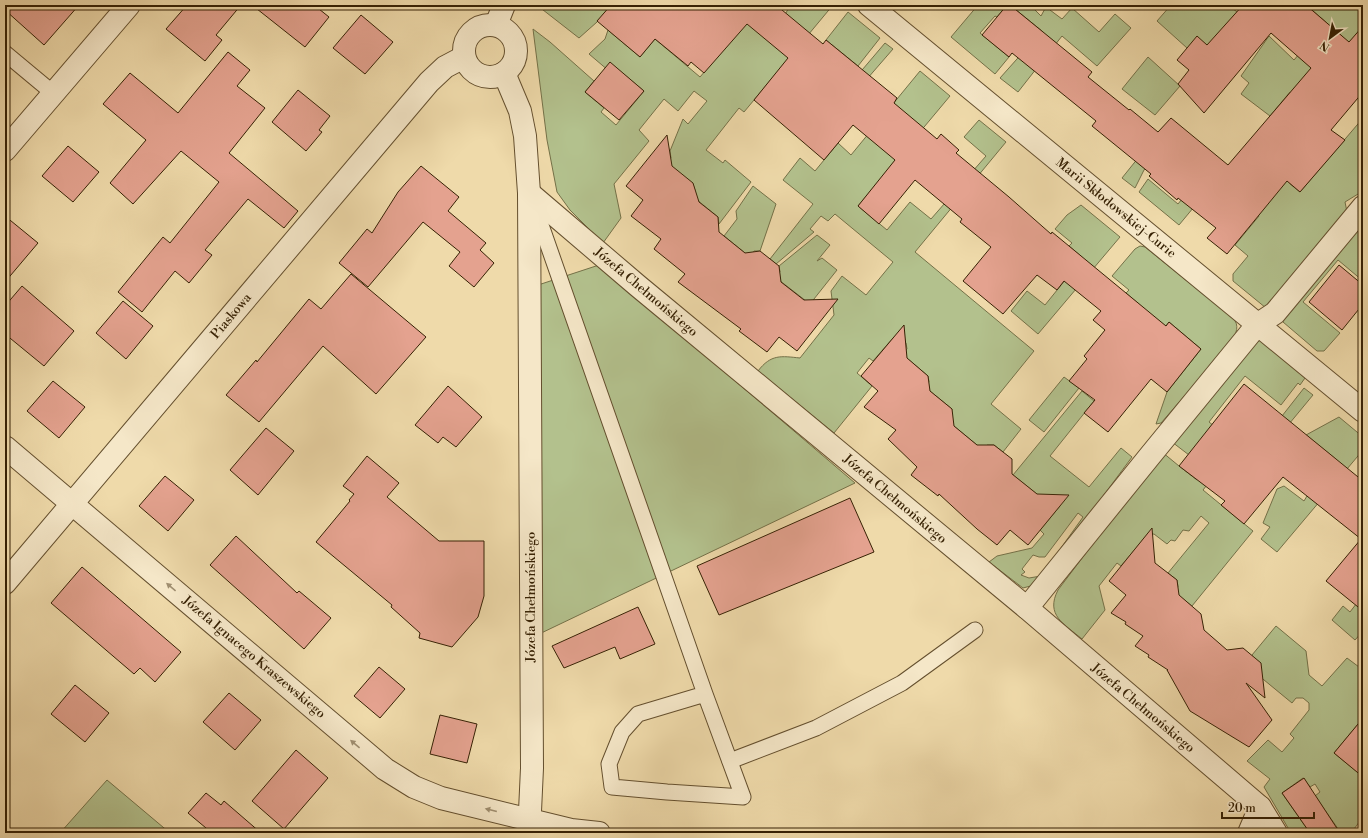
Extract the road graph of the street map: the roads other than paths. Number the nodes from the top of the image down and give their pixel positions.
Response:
1 (129, 5) edge
2 (504, 5) edge
3 (869, 5) edge
4 (496, 25) junction
5 (5, 53) edge
6 (464, 57) junction
7 (504, 73) junction
8 (53, 93) junction
9 (5, 150) edge
10 (529, 193) junction
11 (1363, 207) edge
12 (1257, 325) junction
13 (1363, 411) edge
14 (5, 447) edge
15 (72, 503) junction
16 (5, 583) edge
17 (1027, 608) junction
18 (975, 630) dead end
19 (705, 694) junction
20 (730, 761) junction
21 (1260, 807) junction
22 (529, 826) edge
23 (599, 833) edge
24 (1250, 833) edge
25 (1276, 833) edge

1 - 8 street
2 - 4 street
3 - 12 street, Marii Skłodowskiej-Curie
4 - 6 street
4 - 7 street
5 - 8 lane
6 - 7 street
6 - 15 street, Piaskowa
7 - 10 street, Józefa Chełmońskiego
8 - 9 street
10 - 17 street, Józefa Chełmońskiego
10 - 19 lane
10 - 22 street, Józefa Chełmońskiego
11 - 12 street
12 - 13 street, Marii Skłodowskiej-Curie
12 - 17 street
14 - 15 street, Józefa Ignacego Kraszewskiego
15 - 16 street, Piaskowa
22 -> 15 street, Józefa Ignacego Kraszewskiego
17 - 21 street, Józefa Chełmońskiego
18 - 20 lane
19 - 20 lane
19 - 20 lane
21 - 24 street
21 - 25 street, Józefa Chełmońskiego
22 - 23 street, Józefa Ignacego Kraszewskiego

